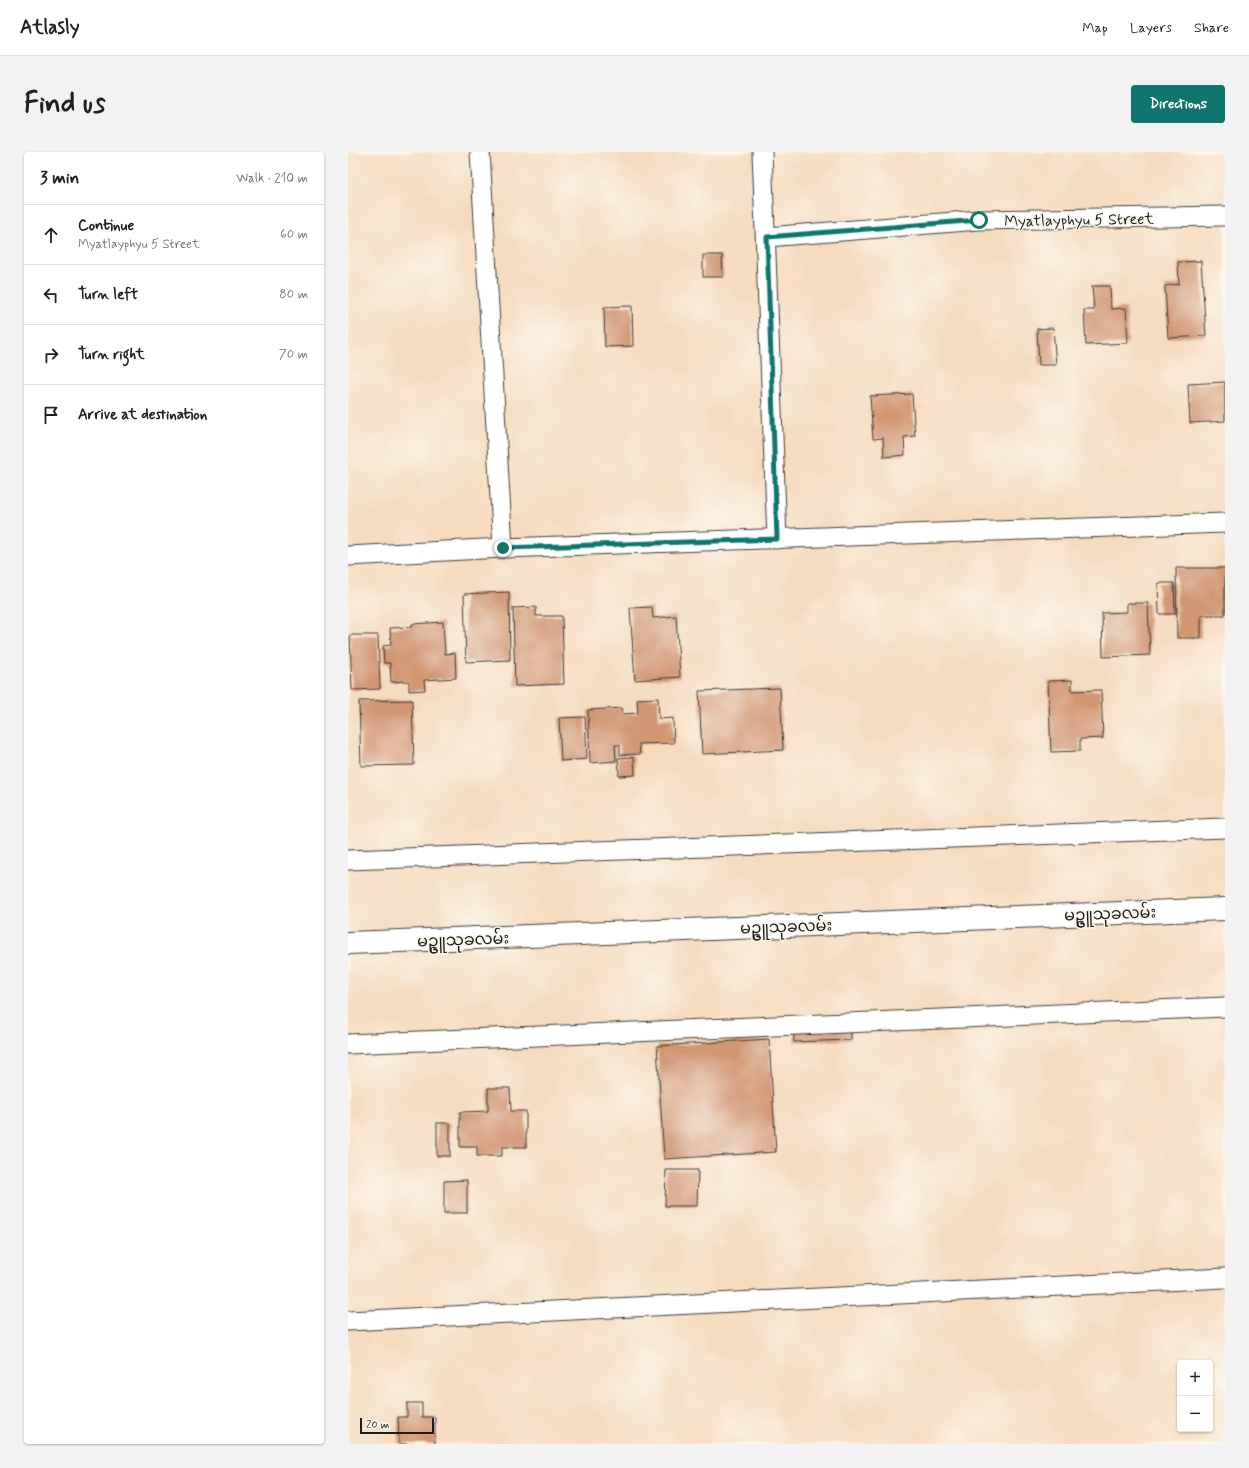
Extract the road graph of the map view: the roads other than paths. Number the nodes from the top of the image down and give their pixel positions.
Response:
1 (480, 152) edge
2 (762, 152) edge
3 (1225, 216) edge
4 (767, 237) junction
5 (1225, 523) edge
6 (777, 539) junction
7 (503, 548) junction
8 (348, 556) edge
9 (1225, 828) edge
10 (348, 860) edge
11 (1225, 909) edge
12 (348, 943) edge
13 (1225, 1007) edge
14 (348, 1044) edge
15 (1225, 1278) edge
16 (348, 1321) edge

1 - 7 street
2 - 4 street
3 - 4 street, Myatlayphyu 5 Street
4 - 6 street
5 - 6 street
6 - 7 street
7 - 8 street
9 - 10 street
11 - 12 street, မဥ္ဇူသုခလမ်း
13 - 14 street
15 - 16 street

